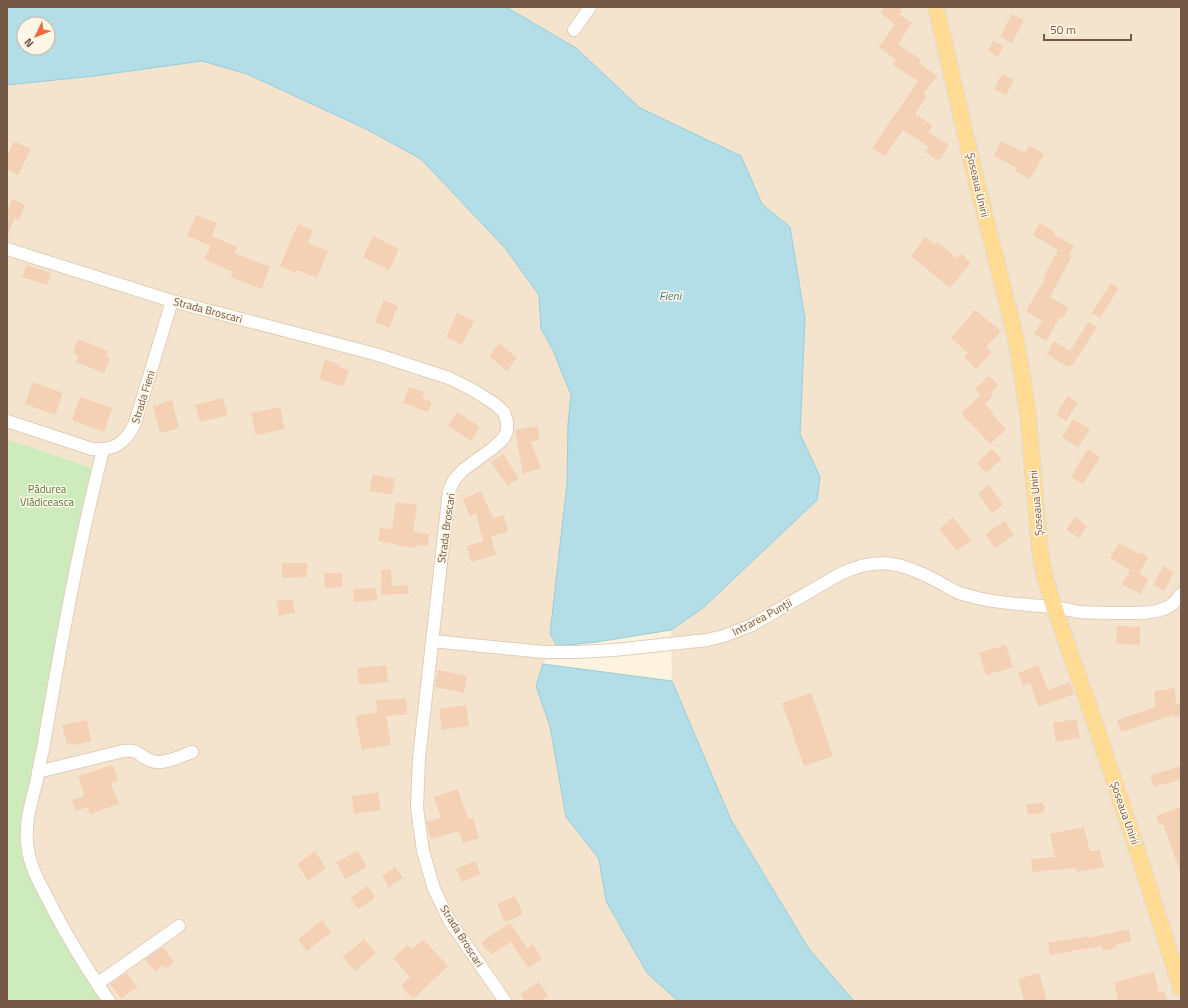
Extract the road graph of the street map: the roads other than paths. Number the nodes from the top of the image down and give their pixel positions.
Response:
1 (590, 7) edge
2 (936, 7) edge
3 (574, 30) dead end
4 (7, 249) edge
5 (172, 301) junction
6 (7, 421) edge
7 (103, 450) junction
8 (1181, 594) edge
9 (1054, 607) junction
10 (432, 641) junction
11 (192, 752) dead end
12 (38, 772) junction
13 (179, 926) dead end
14 (97, 984) junction
15 (1181, 988) edge
16 (109, 1001) edge
17 (505, 1001) edge

1 - 3 street
2 - 9 main road, Șoseaua Unirii
4 - 5 street, Strada Broscari
5 - 7 street, Strada Fieni
5 - 10 street, Strada Broscari
6 - 7 street
7 - 12 street
8 - 9 street, Intrarea Punții
9 - 10 street, Intrarea Punții
9 - 15 main road, Șoseaua Unirii
10 - 17 street, Strada Broscari
11 - 12 street
12 - 14 street
13 - 14 street
14 - 16 street

